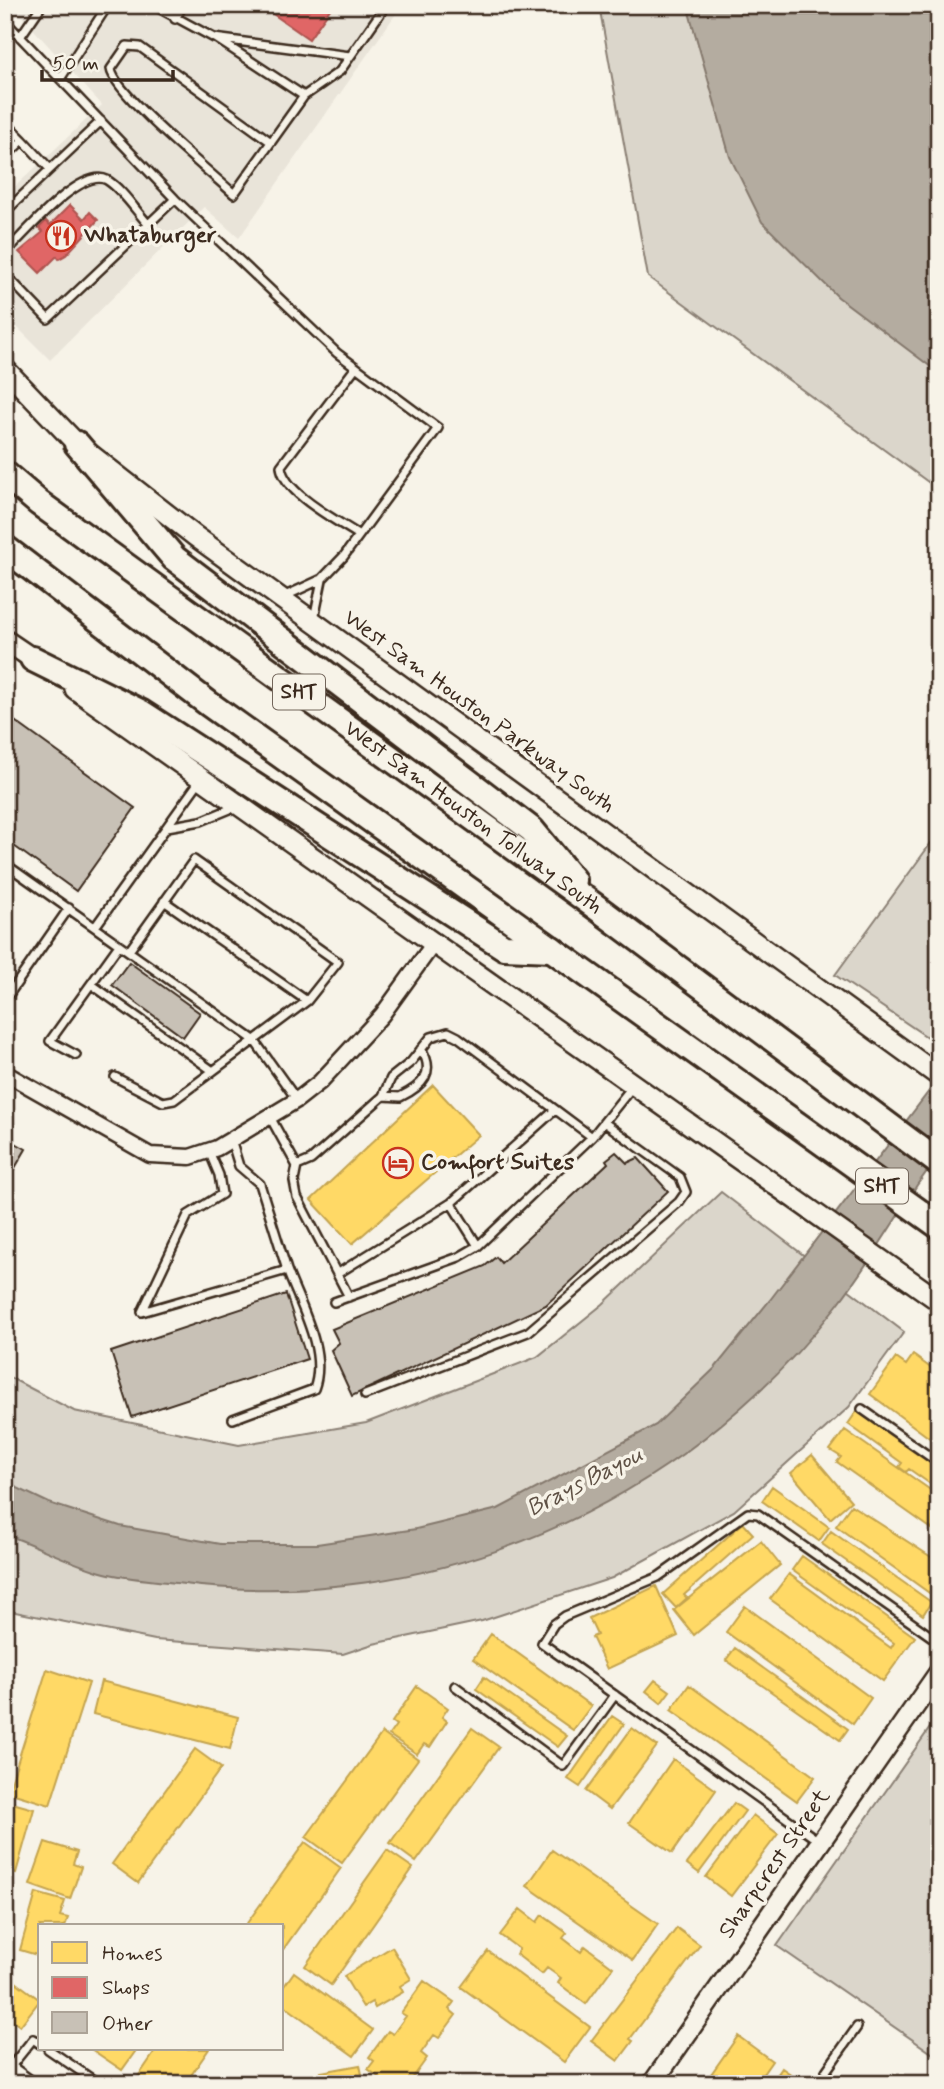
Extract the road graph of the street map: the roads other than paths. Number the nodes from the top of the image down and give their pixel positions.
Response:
1 (42, 5) edge
2 (108, 5) edge
3 (153, 5) edge
4 (183, 5) edge
5 (386, 5) edge
6 (175, 19) junction
7 (7, 26) edge
8 (20, 37) junction
9 (214, 38) junction
10 (350, 56) junction
11 (60, 79) junction
12 (304, 96) junction
13 (101, 121) junction
14 (5, 122) edge
15 (23, 140) junction
16 (271, 142) junction
17 (5, 157) edge
18 (50, 169) junction
19 (175, 199) junction
20 (5, 212) edge
21 (148, 224) junction
22 (5, 253) edge
23 (5, 274) edge
24 (356, 367) junction
25 (5, 369) edge
26 (77, 444) junction
27 (5, 474) edge
28 (359, 535) junction
29 (5, 548) edge
30 (323, 579) junction
31 (280, 598) junction
32 (314, 623) junction
33 (5, 640) edge
34 (33, 659) junction
35 (201, 778) junction
36 (239, 805) junction
37 (166, 828) junction
38 (5, 877) edge
39 (164, 901) junction
40 (596, 907) junction
41 (69, 908) junction
42 (95, 927) junction
43 (434, 943) junction
44 (119, 945) junction
45 (552, 949) junction
46 (129, 951) junction
47 (92, 984) junction
48 (5, 1000) edge
49 (307, 1001) junction
50 (254, 1040) junction
51 (421, 1049) junction
52 (76, 1055) dead end
53 (213, 1071) junction
54 (5, 1073) edge
55 (939, 1076) edge
56 (114, 1077) dead end
57 (634, 1085) junction
58 (383, 1096) junction
59 (297, 1100) junction
60 (555, 1110) junction
61 (270, 1116) junction
62 (605, 1123) junction
63 (592, 1138) junction
64 (231, 1139) junction
65 (209, 1150) junction
66 (939, 1163) edge
67 (297, 1166) junction
68 (451, 1203) junction
69 (937, 1225) edge
70 (478, 1246) junction
71 (287, 1270) junction
72 (337, 1274) junction
73 (349, 1297) junction
74 (939, 1301) edge
75 (334, 1302) dead end
76 (365, 1395) dead end
77 (862, 1409) dead end
78 (233, 1419) dead end
79 (939, 1463) edge
80 (939, 1642) edge
81 (939, 1672) edge
82 (455, 1686) dead end
83 (615, 1695) junction
84 (820, 1842) junction
85 (857, 2027) dead end
86 (38, 2043) edge
87 (49, 2050) edge
88 (7, 2069) edge
89 (826, 2071) dead end
90 (27, 2084) edge
91 (99, 2084) edge
92 (652, 2084) edge

1 - 8 lane
2 - 11 lane
3 - 6 lane
4 - 6 lane
5 - 10 lane
6 - 9 lane
7 - 8 lane
8 - 11 lane
9 - 10 lane
9 - 12 lane
10 - 12 lane
11 - 13 lane
12 - 16 lane
13 - 18 lane
13 - 19 lane
14 - 15 lane
15 - 17 lane
15 - 18 lane
16 - 16 lane
18 - 20 lane
19 - 21 lane
19 - 24 lane
21 - 22 lane
21 - 23 lane
24 - 28 lane
24 - 28 lane
25 - 26 main road, West Sam Houston Parkway South
26 - 31 main road, West Sam Houston Parkway South
26 - 40 highway
27 - 40 highway, West Sam Houston Tollway South / SHT
28 - 30 lane
29 - 45 highway, SHT
30 - 31 lane
30 - 32 lane
31 - 32 main road, West Sam Houston Parkway South
32 - 55 main road, West Sam Houston Parkway South
33 - 34 main road
34 - 35 main road
34 - 45 highway
35 - 36 main road
35 - 37 lane
36 - 37 lane
36 - 43 main road
37 - 42 lane
38 - 41 lane
39 - 46 lane
39 - 49 lane
39 - 49 lane
40 - 66 highway, West Sam Houston Tollway South / SHT
41 - 42 lane
41 - 48 lane
42 - 44 lane
43 - 57 main road
43 - 59 street
44 - 46 lane
44 - 47 lane
45 - 69 highway, SHT
46 - 50 lane
47 - 52 lane
47 - 53 lane
49 - 50 lane
50 - 53 lane
50 - 59 lane
51 - 58 lane
51 - 58 lane
51 - 60 lane
53 - 56 lane
54 - 65 street
57 - 62 lane
57 - 74 main road
58 - 67 lane
59 - 61 street
60 - 63 lane
60 - 68 lane
61 - 64 street
61 - 67 lane
62 - 63 lane
62 - 76 lane
63 - 70 lane
64 - 65 street
64 - 71 lane
65 - 71 lane
67 - 72 lane
68 - 70 lane
68 - 72 lane
70 - 73 lane
71 - 78 lane
72 - 73 lane
73 - 75 lane
77 - 79 lane
80 - 83 lane
81 - 84 street, Sharpcrest Street
82 - 83 lane
83 - 84 lane
84 - 92 street, Sharpcrest Street
85 - 89 lane
86 - 88 lane
87 - 91 lane
88 - 90 street

